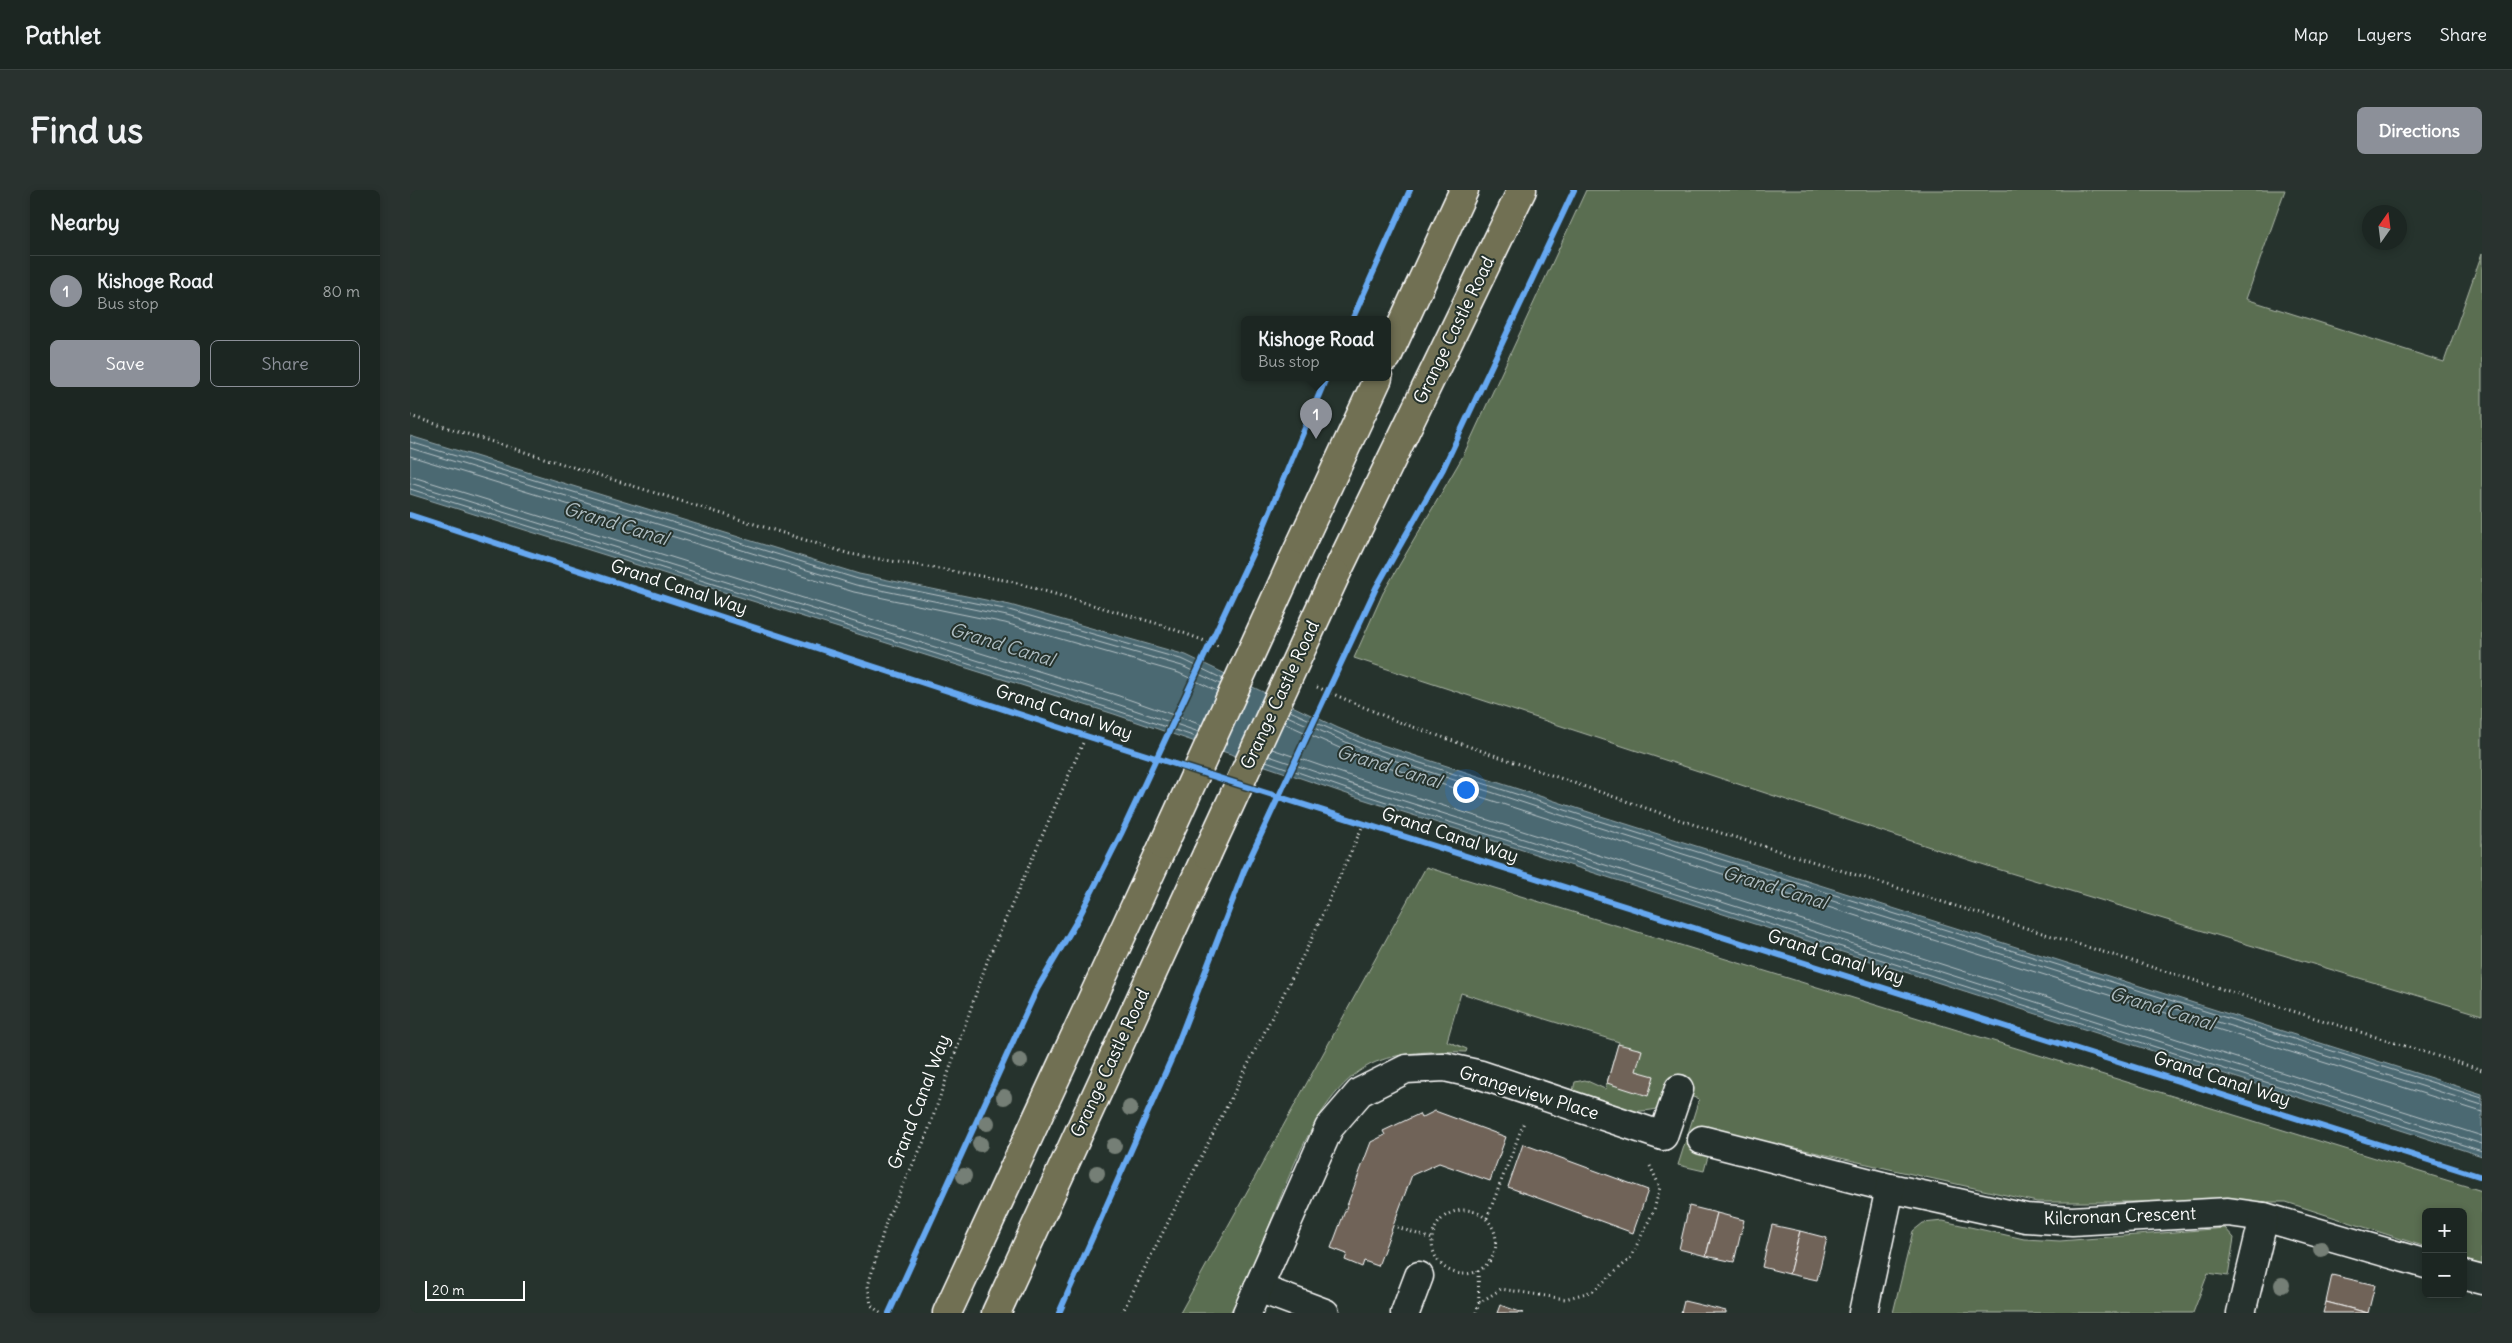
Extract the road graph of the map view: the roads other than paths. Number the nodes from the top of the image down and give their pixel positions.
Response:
1 (1464, 190) edge
2 (1522, 190) edge
3 (1391, 348) edge
4 (1377, 381) edge
5 (1679, 1089) dead end
6 (1702, 1140) dead end
7 (1890, 1188) junction
8 (2264, 1217) junction
9 (2422, 1263) edge
10 (1419, 1276) dead end
11 (2467, 1276) edge
12 (2482, 1280) edge
13 (1258, 1288) junction
14 (947, 1313) edge
15 (996, 1313) edge
16 (1247, 1313) edge
17 (1325, 1313) edge
18 (1405, 1313) edge
19 (1863, 1313) edge
20 (2241, 1313) edge

1 - 3 main road
2 - 15 main road, Grange Castle Road, bridge
4 - 14 main road, bridge
5 - 13 street, Grangeview Place
6 - 7 street, Kilcronan Crescent
7 - 8 street, Kilcronan Crescent
7 - 19 street
8 - 9 street, Kilcronan Crescent
8 - 20 street
10 - 18 street
11 - 12 street
13 - 16 street, Grangeview Place
13 - 17 street

